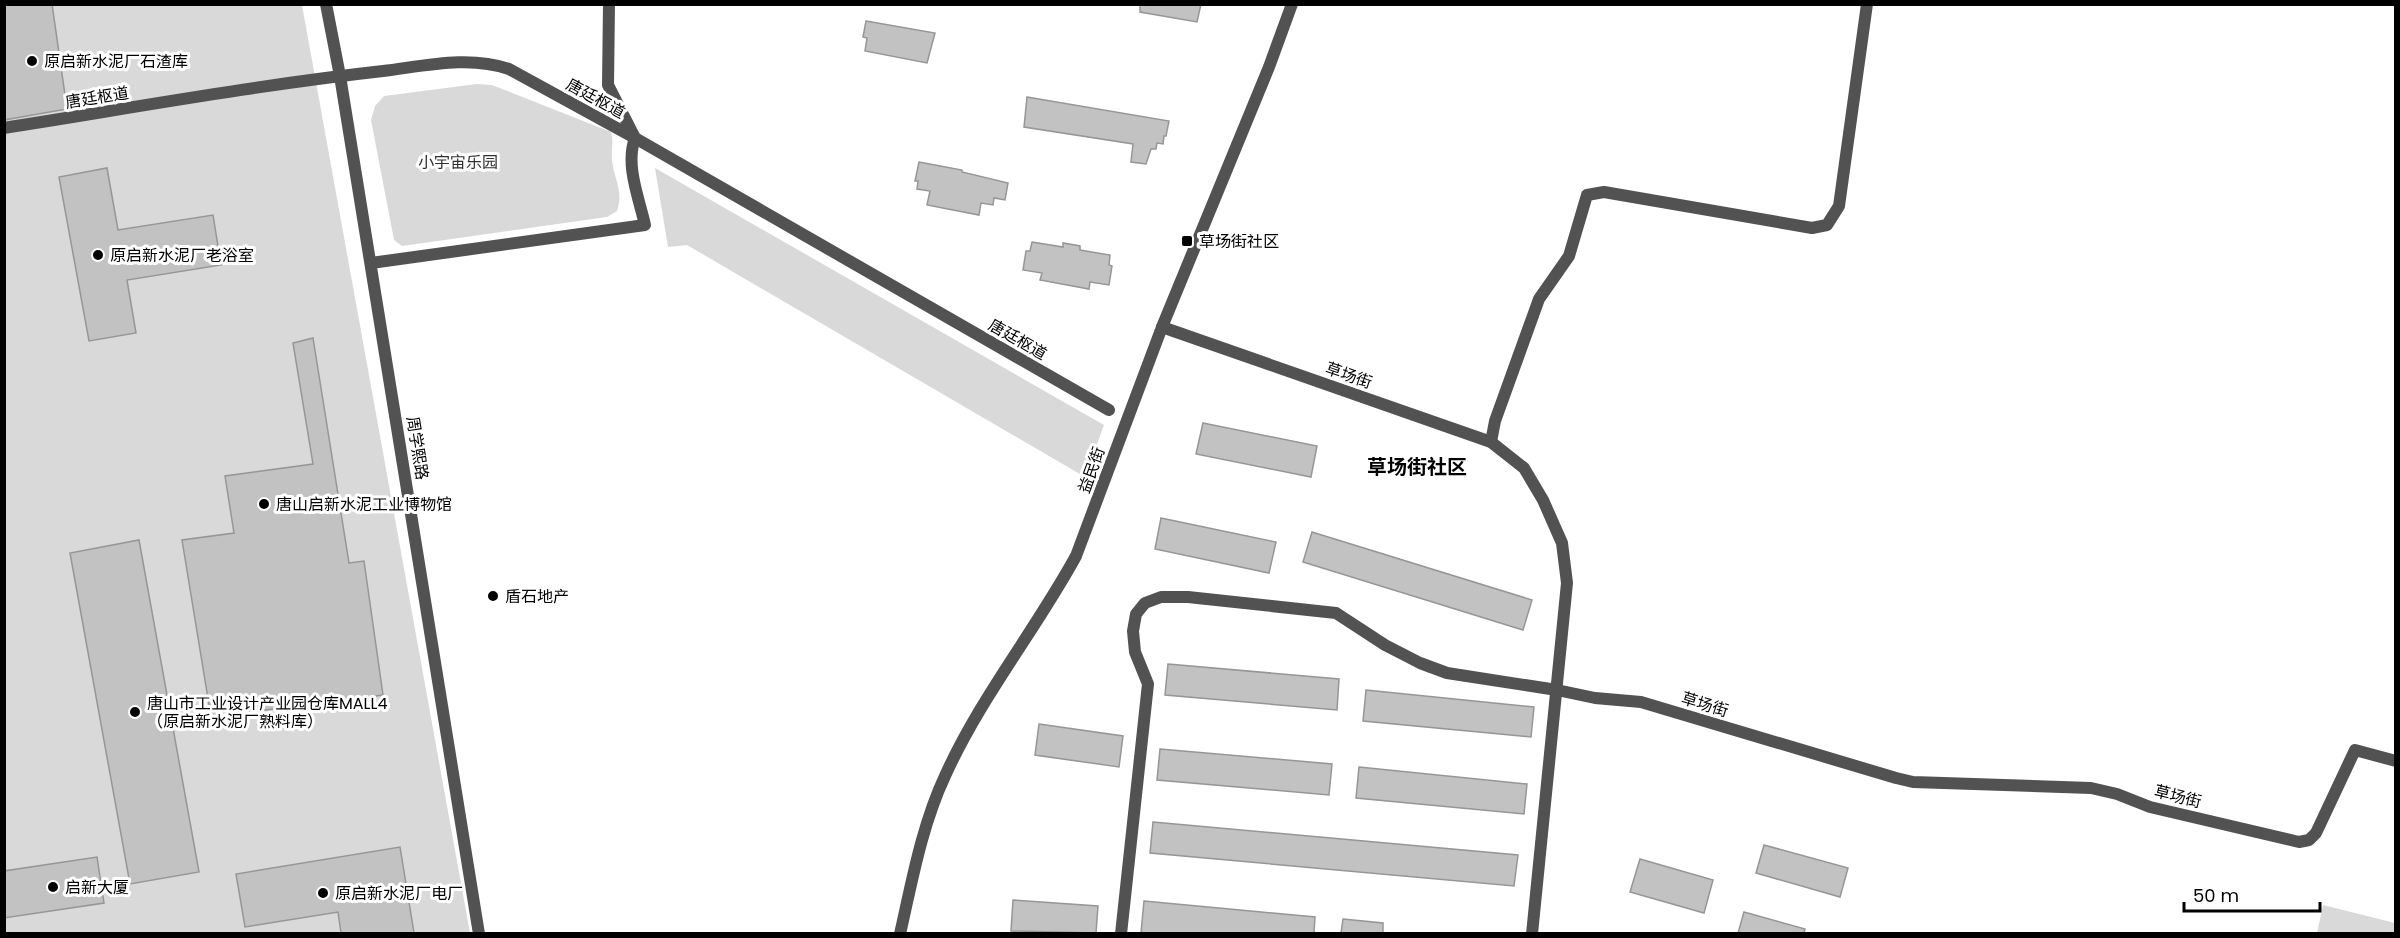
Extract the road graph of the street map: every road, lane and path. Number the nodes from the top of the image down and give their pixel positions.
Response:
1 (327, 4) edge
2 (609, 4) edge
3 (1292, 4) edge
4 (1867, 4) edge
5 (340, 76) junction
6 (4, 128) edge
7 (635, 138) junction
8 (371, 263) junction
9 (1162, 327) junction
10 (1109, 410) dead end
11 (1491, 442) junction
12 (1557, 690) junction
13 (2396, 761) edge
14 (479, 933) edge
15 (900, 933) edge
16 (1120, 933) edge
17 (1532, 933) edge

1 - 5 street, 周学熙路
2 - 7 street
3 - 9 street, 益民街
4 - 11 street
5 - 6 street, 唐廷枢道
5 - 7 street, 唐廷枢道
5 - 8 street, 周学熙路
7 - 8 street
7 - 10 street, 唐廷枢道
8 - 14 street, 周学熙路
9 - 11 street, 草场街
9 - 15 street, 益民街
11 - 12 street, 草场街
12 - 13 street, 草场街
12 - 16 street
12 - 17 street

